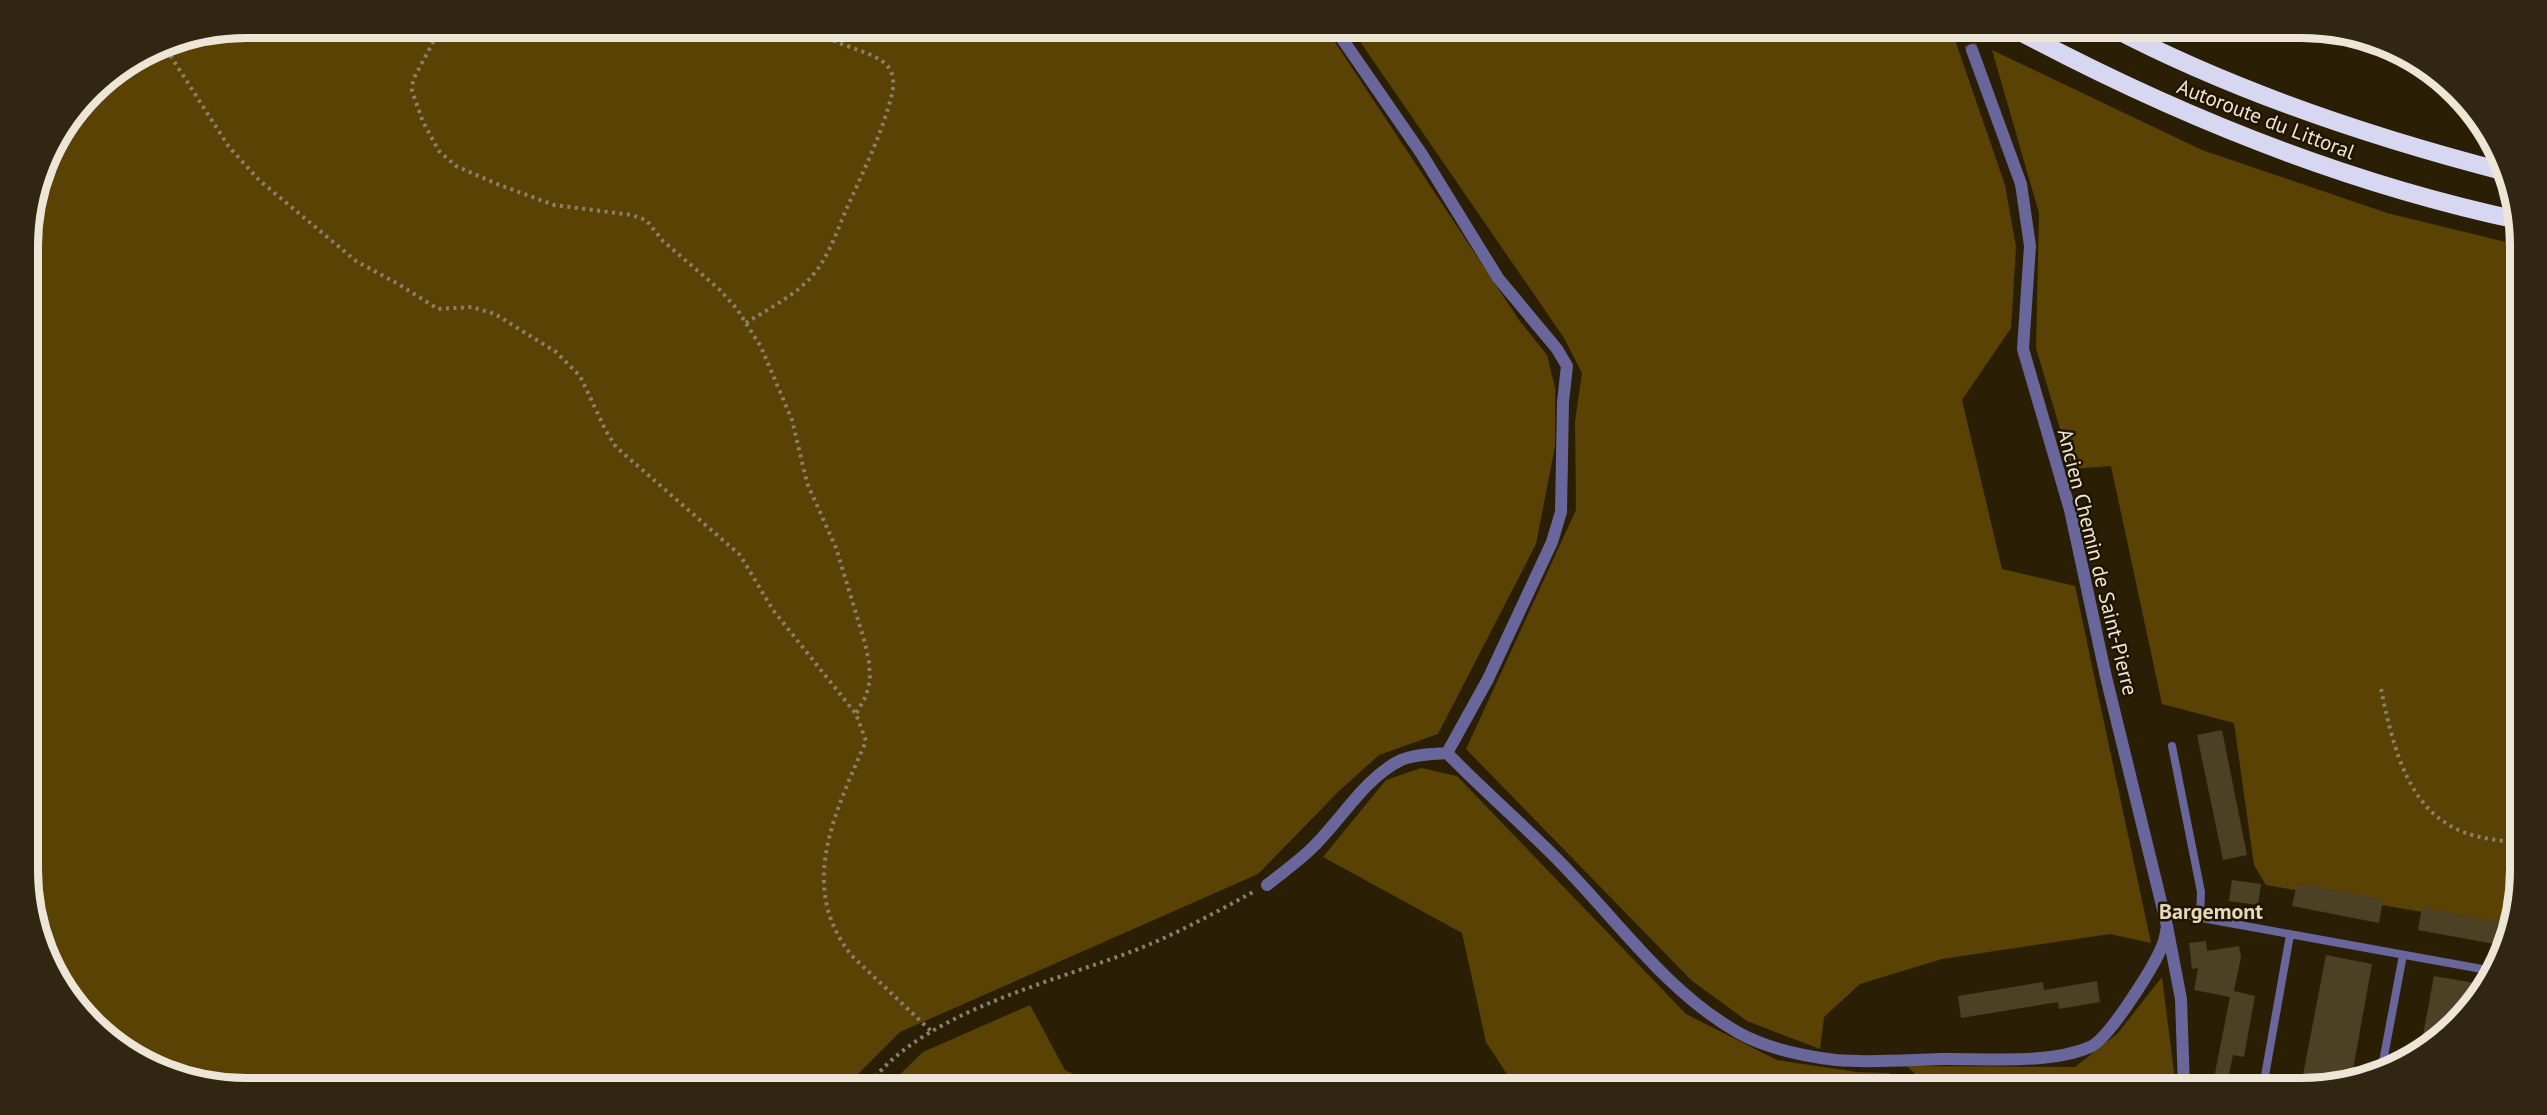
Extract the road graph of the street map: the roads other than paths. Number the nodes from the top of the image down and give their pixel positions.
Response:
1 (1342, 38) edge
2 (2028, 38) edge
3 (2031, 38) edge
4 (2133, 38) edge
5 (1972, 50) tunnel mouth
6 (2068, 58) junction
7 (2495, 169) edge
8 (2508, 218) edge
9 (2172, 746) dead end
10 (1447, 753) junction
11 (1267, 885) road end
12 (2163, 911) junction
13 (2200, 918) junction
14 (2167, 926) junction
15 (2290, 934) junction
16 (2403, 955) junction
17 (2484, 969) edge
18 (2383, 1061) edge
19 (2184, 1077) edge
20 (2265, 1077) edge

1 - 10 street
2 - 6 highway
3 - 6 highway, Autoroute du Littoral
4 - 7 highway, Autoroute du Littoral
5 - 12 street, Ancien Chemin de Saint-Pierre
6 - 8 highway, Autoroute du Littoral
9 - 13 lane
10 - 11 street
10 - 14 street
12 - 13 lane
12 - 14 street, Ancien Chemin de Saint-Pierre
13 - 15 lane
14 - 19 street, Ancien Chemin de Saint-Pierre
15 - 16 lane
15 - 20 lane
16 - 17 lane
16 - 18 lane

